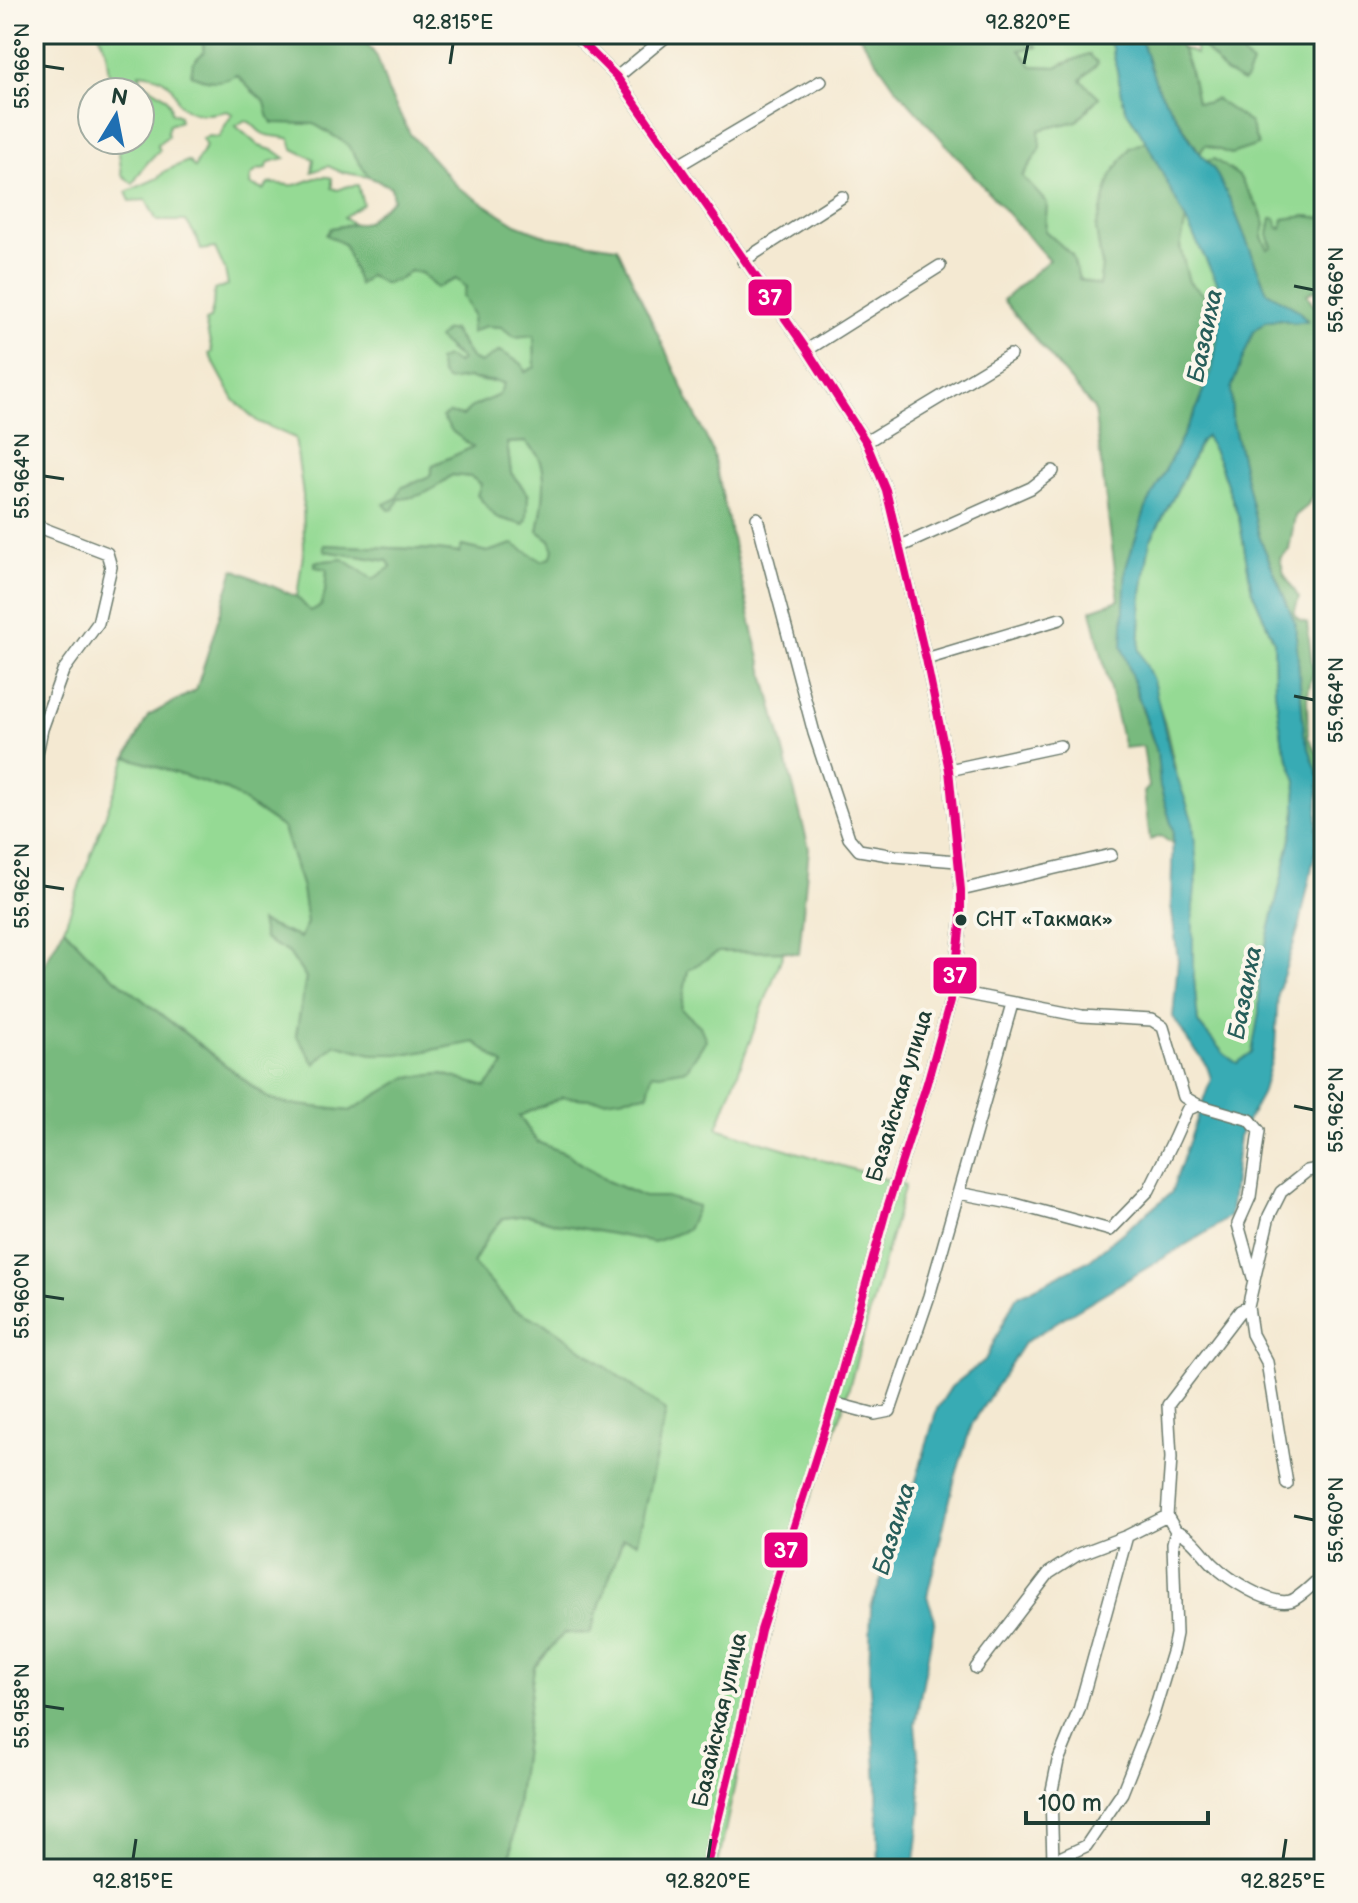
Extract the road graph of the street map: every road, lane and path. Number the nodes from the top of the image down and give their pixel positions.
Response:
1 (574, 34) edge
2 (669, 34) edge
3 (617, 77) junction
4 (821, 81) dead end
5 (679, 165) junction
6 (842, 197) dead end
7 (743, 261) junction
8 (940, 266) dead end
9 (807, 350) junction
10 (1010, 355) dead end
11 (866, 442) junction
12 (1053, 471) dead end
13 (757, 518) dead end
14 (34, 525) edge
15 (899, 547) junction
16 (1060, 619) dead end
17 (926, 659) junction
18 (1060, 746) dead end
19 (34, 769) edge
20 (949, 770) junction
21 (1111, 855) dead end
22 (957, 861) junction
23 (961, 890) junction
24 (953, 991) junction
25 (1012, 1004) junction
26 (1198, 1105) junction
27 (1324, 1168) edge
28 (959, 1193) junction
29 (1254, 1281) junction
30 (1248, 1307) junction
31 (833, 1403) junction
32 (1287, 1484) dead end
33 (1167, 1516) junction
34 (1176, 1531) junction
35 (1127, 1536) junction
36 (1324, 1574) edge
37 (976, 1668) dead end
38 (1051, 1865) edge
39 (706, 1869) edge

1 - 3 street, Базайская улица
2 - 3 street
3 - 5 street, Базайская улица
4 - 5 street
5 - 7 street, Базайская улица
6 - 7 street
7 - 9 street, Базайская улица
8 - 9 street
9 - 11 street, Базайская улица
10 - 11 street
11 - 15 street, Базайская улица
12 - 15 street
13 - 22 street
14 - 19 street
15 - 17 street, Базайская улица
16 - 17 street
17 - 20 street, Базайская улица
18 - 20 street
20 - 22 street, Базайская улица
21 - 23 street
22 - 23 street, Базайская улица
23 - 24 street, Базайская улица
24 - 25 street
24 - 31 street, Базайская улица
25 - 26 street
25 - 28 street
26 - 28 street
26 - 29 street
27 - 29 street
28 - 31 street
29 - 30 street
30 - 32 street
30 - 33 street
31 - 39 street, Базайская улица
33 - 34 street
33 - 35 street
34 - 36 street
34 - 38 street
35 - 37 street
35 - 38 street

